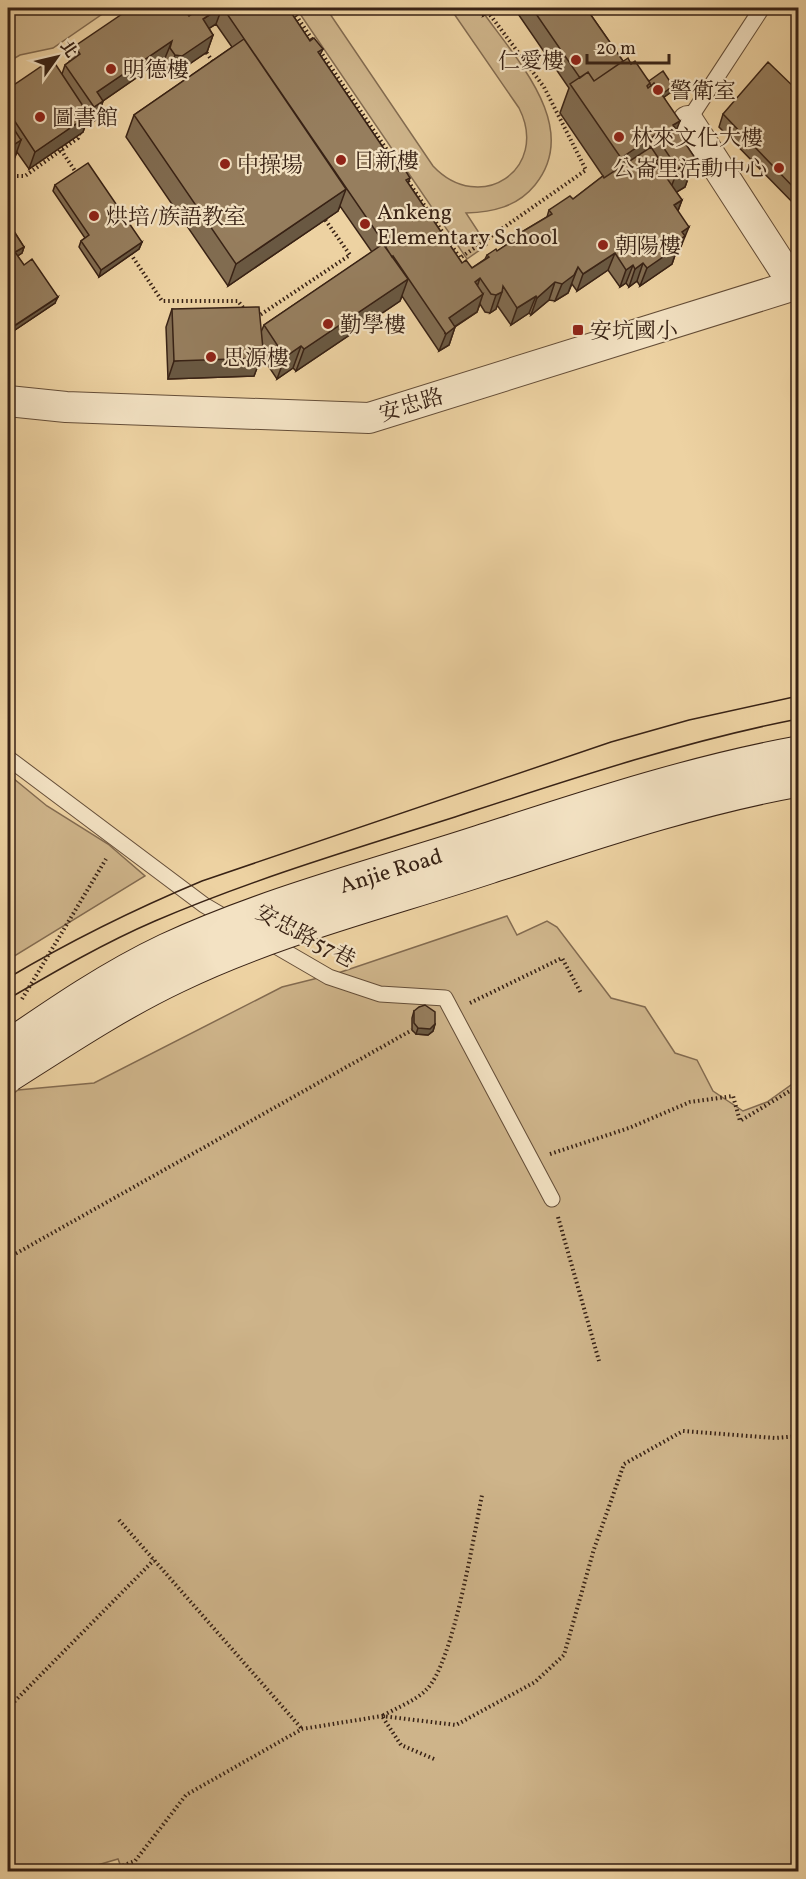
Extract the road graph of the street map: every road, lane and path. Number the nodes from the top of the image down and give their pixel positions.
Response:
1 (291, 8) edge
2 (485, 8) edge
3 (762, 8) edge
4 (198, 40) edge
5 (219, 69) edge
6 (688, 121) joint
7 (81, 128) edge
8 (61, 150) junction
9 (8, 176) edge
10 (80, 178) edge
11 (322, 216) edge
12 (124, 244) edge
13 (796, 285) edge
14 (8, 401) edge
15 (66, 407) junction
16 (8, 412) edge
17 (798, 753) edge
18 (8, 758) edge
19 (798, 780) edge
20 (118, 840) junction
21 (581, 993) dead end
22 (20, 1003) dead end
23 (452, 1011) junction
24 (412, 1030) edge
25 (8, 1061) edge
26 (798, 1086) edge
27 (532, 1160) junction
28 (552, 1199) joint
29 (8, 1258) edge
30 (599, 1361) dead end
31 (798, 1436) edge
32 (482, 1495) dead end
33 (119, 1520) dead end
34 (154, 1560) junction
35 (8, 1708) edge
36 (382, 1716) junction
37 (302, 1729) junction
38 (434, 1759) dead end
39 (106, 1872) edge

1 - 2 path
3 - 6 lane
4 - 5 path
6 - 13 street
7 - 8 path
8 - 9 path
8 - 10 path
11 - 12 path
13 - 15 street, 安忠路
14 - 15 street, 安忠路
15 - 16 lane
17 - 25 street, Anjie Road, bridge
18 - 20 lane, 安忠路57巷
19 - 25 street, Anjie Road, bridge
20 - 22 path
20 - 23 lane, 安忠路57巷
21 - 23 path
23 - 27 lane, 安忠路57巷
24 - 29 path
26 - 27 path
27 - 28 lane, 安忠路57巷
28 - 30 path
31 - 36 path
32 - 36 path
33 - 34 path
34 - 35 path
34 - 37 path
36 - 37 path
36 - 38 path
37 - 39 path

